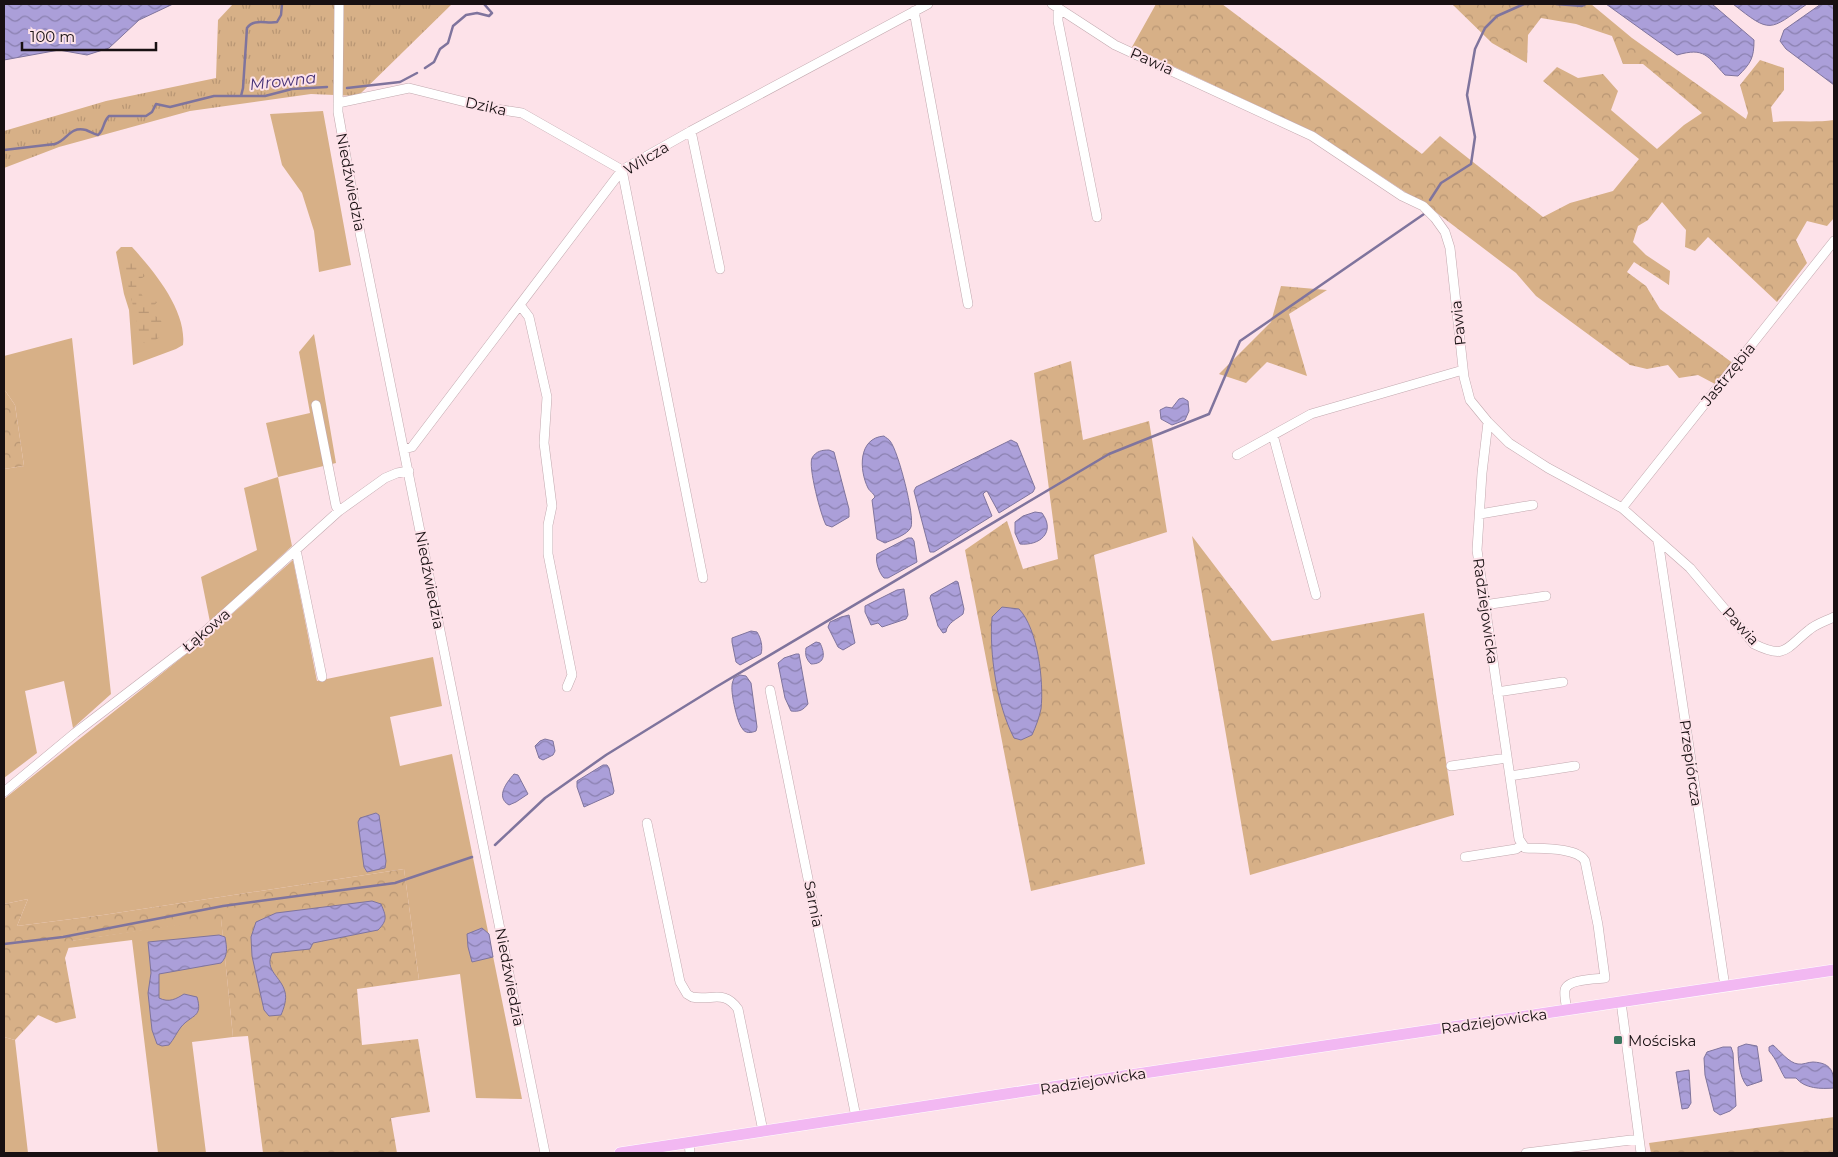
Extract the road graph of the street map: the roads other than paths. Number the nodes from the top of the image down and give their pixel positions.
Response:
1 (339, 4) edge
2 (928, 4) edge
3 (1055, 6) edge
4 (914, 11) junction
5 (338, 103) junction
6 (691, 132) junction
7 (622, 170) junction
8 (1096, 217) dead end
9 (1834, 241) edge
10 (720, 269) dead end
11 (968, 304) dead end
12 (520, 305) junction
13 (1463, 370) junction
14 (316, 405) dead end
15 (1488, 422) junction
16 (1272, 435) junction
17 (404, 450) junction
18 (1237, 454) dead end
19 (408, 472) junction
20 (1533, 505) dead end
21 (1622, 508) junction
22 (339, 511) junction
23 (1480, 514) junction
24 (1658, 540) junction
25 (296, 550) junction
26 (703, 578) dead end
27 (1316, 595) dead end
28 (1546, 596) dead end
29 (1484, 605) junction
30 (1834, 617) edge
31 (322, 676) dead end
32 (1563, 682) dead end
33 (567, 687) dead end
34 (770, 690) dead end
35 (1497, 692) junction
36 (1507, 758) junction
37 (1451, 766) dead end
38 (1575, 766) dead end
39 (1510, 776) junction
40 (4, 792) edge
41 (647, 823) dead end
42 (1522, 845) junction
43 (1465, 857) dead end
44 (1834, 970) edge
45 (1725, 986) junction
46 (1621, 1002) junction
47 (1567, 1010) junction
48 (856, 1117) junction
49 (763, 1132) junction
50 (1639, 1139) junction
51 (690, 1148) edge
52 (545, 1153) edge
53 (620, 1153) edge
54 (1526, 1153) edge
55 (1641, 1153) edge

1 - 5 street, Niedźwiedzia
2 - 4 street, Wilcza
3 - 8 street
3 - 13 street, Pawia
4 - 6 street, Wilcza
4 - 11 street
5 - 7 street, Dzika
5 - 17 street, Niedźwiedzia
6 - 7 street, Wilcza
6 - 10 street
7 - 12 street, Wilcza
7 - 26 street
9 - 21 street, Jastrzębia
12 - 17 street, Wilcza
12 - 33 street
13 - 15 street, Pawia
13 - 16 street
14 - 22 street
15 - 21 street, Pawia
15 - 23 street, Radziejowicka
16 - 18 street
16 - 27 street
17 - 19 street, Niedźwiedzia
19 - 22 street, Łąkowa
19 - 52 street, Niedźwiedzia
20 - 23 street
21 - 24 street, Pawia
22 - 25 street, Łąkowa
23 - 29 street, Radziejowicka
24 - 30 street, Pawia
24 - 45 street, Przepiórcza
25 - 31 street
25 - 40 street, Łąkowa
28 - 29 street
29 - 35 street, Radziejowicka
32 - 35 street
34 - 48 street, Sarnia
35 - 36 street, Radziejowicka
36 - 37 street
36 - 39 street, Radziejowicka
38 - 39 street
39 - 42 street, Radziejowicka
41 - 49 street
42 - 43 street
42 - 47 street, Radziejowicka
44 - 45 main road, Radziejowicka
45 - 46 main road, Radziejowicka
46 - 47 main road, Radziejowicka
46 - 50 street
47 - 48 main road, Radziejowicka
48 - 49 main road, Radziejowicka
49 - 51 main road, Radziejowicka
50 - 54 street
50 - 55 street
51 - 53 main road, Radziejowicka

